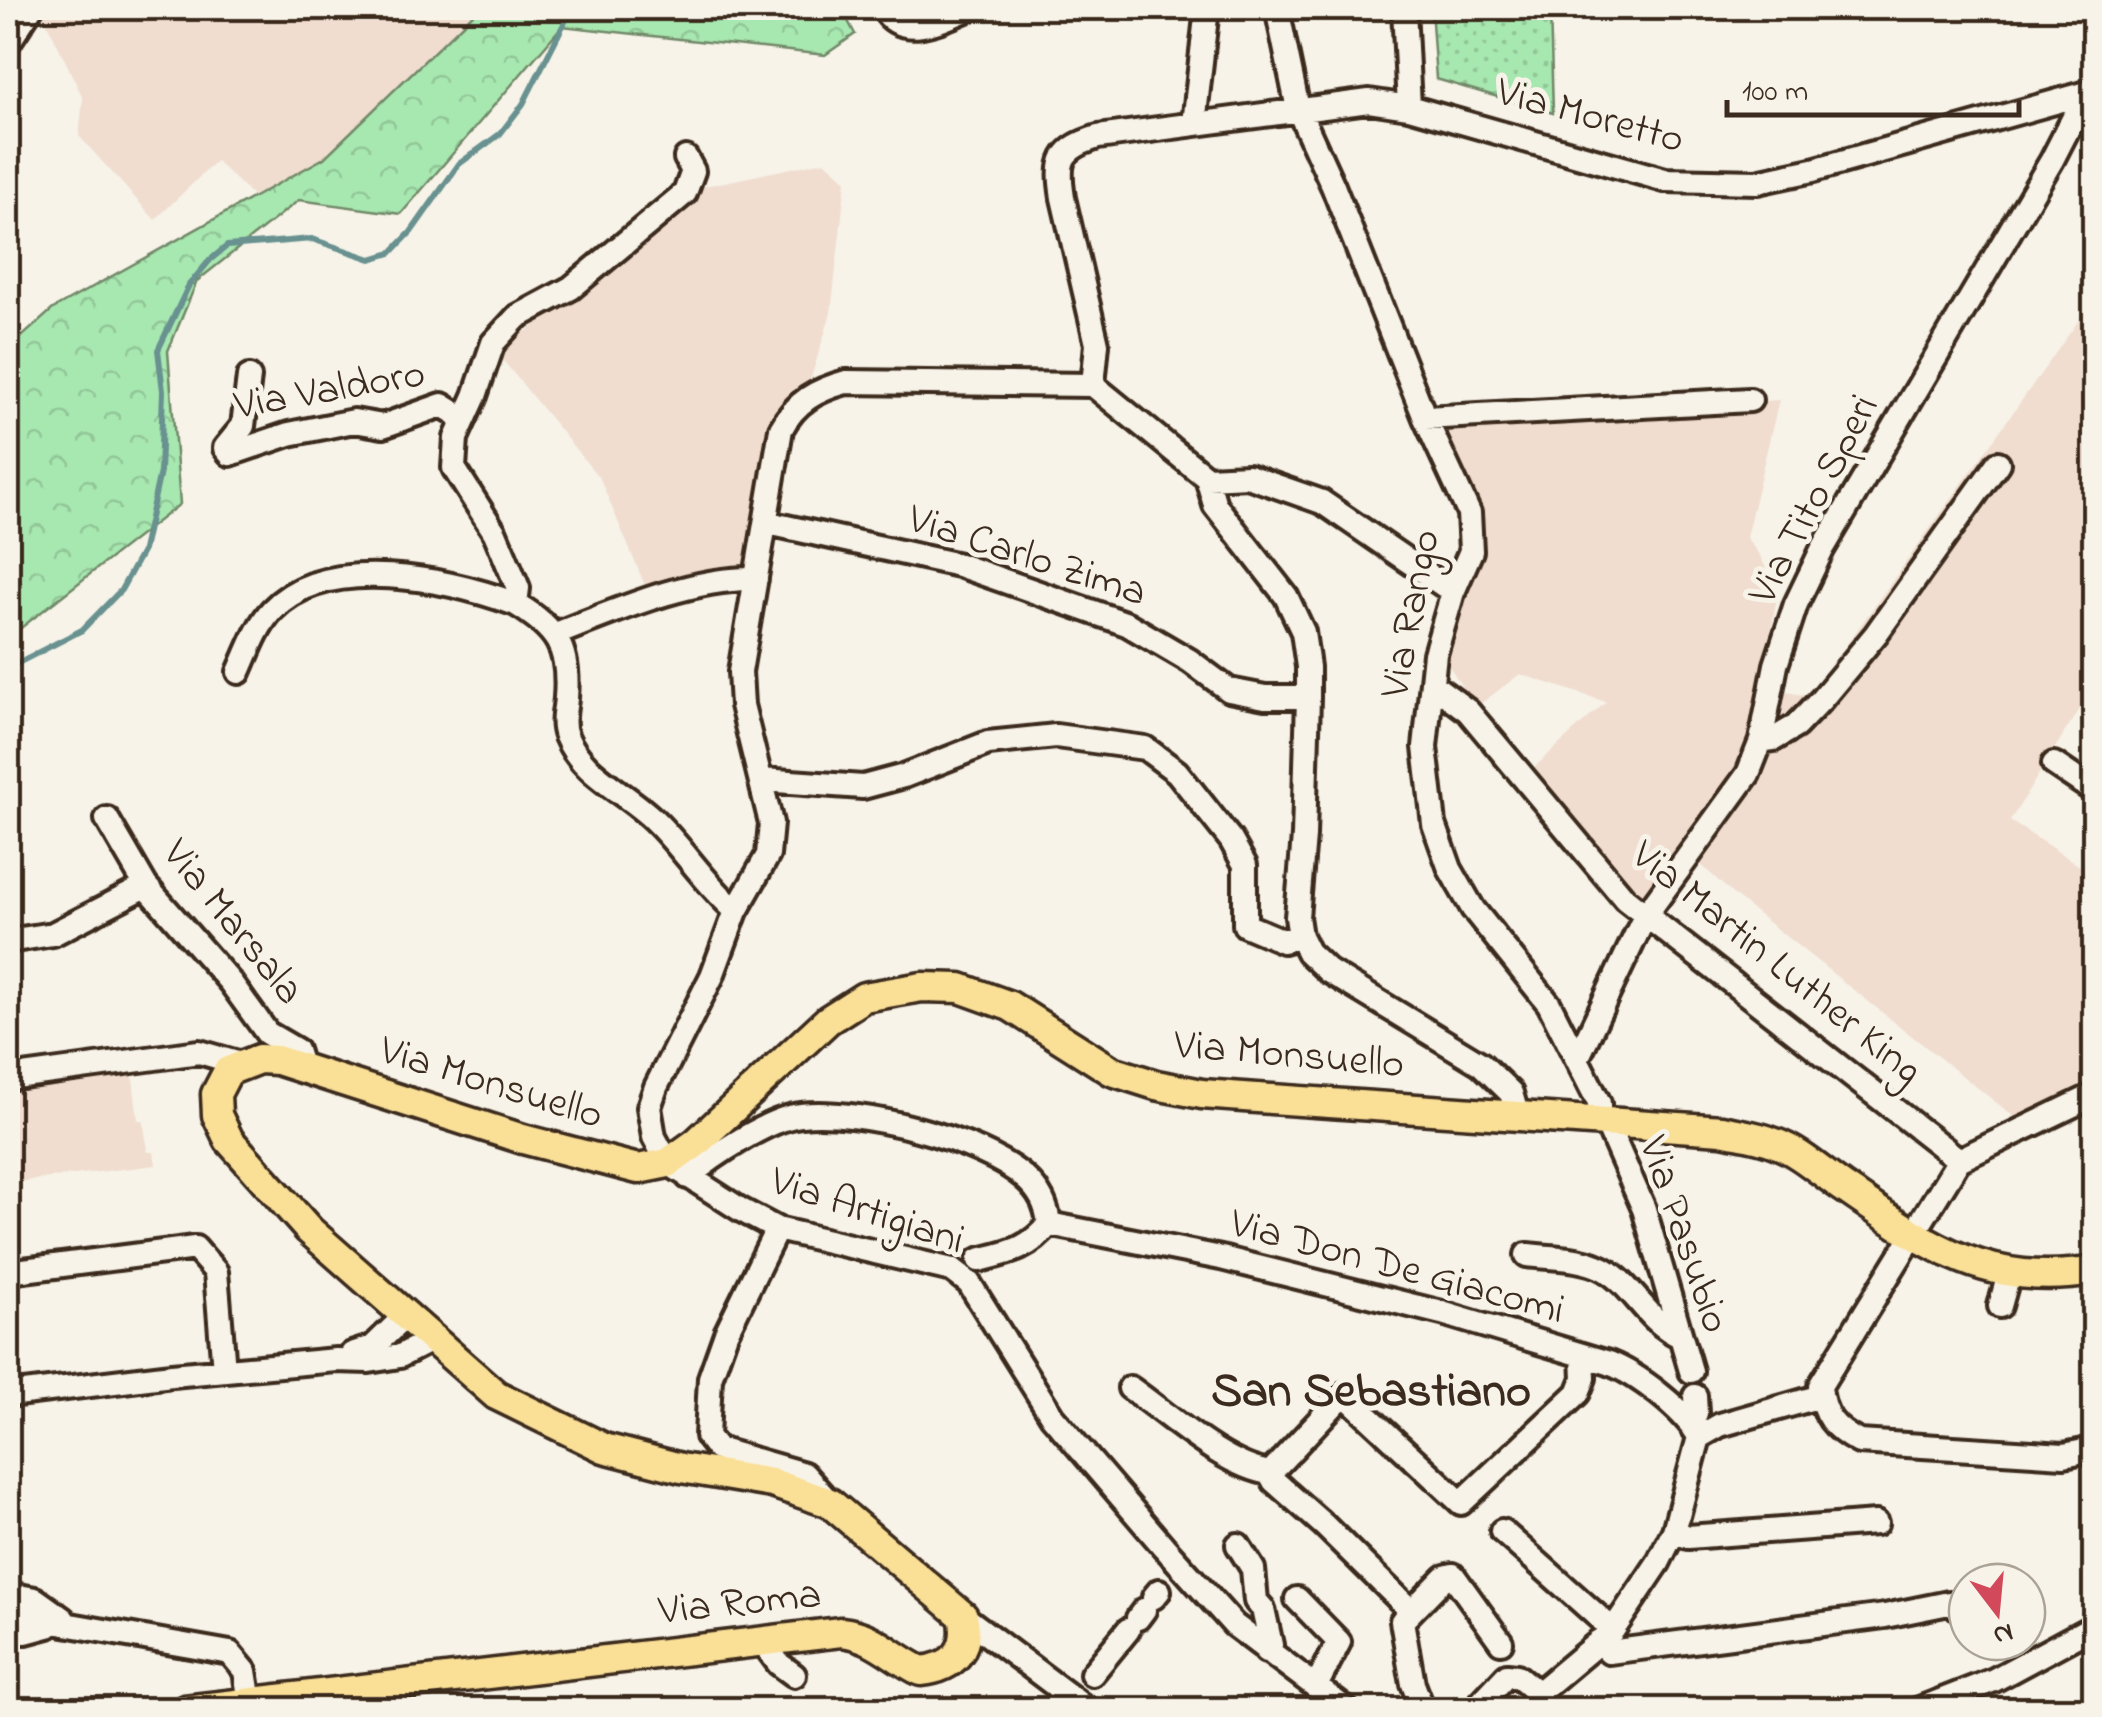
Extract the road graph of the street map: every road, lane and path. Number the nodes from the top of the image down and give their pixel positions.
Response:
1 (30, 8) edge
2 (883, 8) edge
3 (971, 8) edge
4 (1207, 8) edge
5 (1277, 8) edge
6 (1404, 8) edge
7 (8, 43) edge
8 (2094, 93) edge
9 (1409, 107) junction
10 (1298, 109) junction
11 (1194, 124) junction
12 (686, 158) dead end
13 (249, 377) dead end
14 (1093, 385) junction
15 (1750, 400) dead end
16 (464, 418) junction
17 (1425, 418) junction
18 (1998, 463) dead end
19 (1207, 478) junction
20 (768, 523) junction
21 (756, 579) junction
22 (1453, 592) junction
23 (516, 604) junction
24 (556, 634) junction
25 (238, 672) dead end
26 (1433, 685) junction
27 (1308, 698) junction
28 (1762, 741) junction
29 (2054, 764) dead end
30 (762, 780) junction
31 (2094, 790) edge
32 (107, 819) dead end
33 (146, 886) junction
34 (736, 912) junction
35 (1644, 916) junction
36 (1300, 936) junction
37 (8, 941) edge
38 (1578, 1057) junction
39 (241, 1064) junction
40 (302, 1069) junction
41 (8, 1078) edge
42 (2094, 1095) edge
43 (1516, 1114) junction
44 (1602, 1122) junction
45 (1960, 1160) junction
46 (678, 1170) junction
47 (1049, 1224) junction
48 (786, 1230) junction
49 (1914, 1235) junction
50 (1527, 1255) dead end
51 (979, 1260) dead end
52 (2094, 1271) edge
53 (8, 1272) edge
54 (2008, 1274) junction
55 (2001, 1306) dead end
56 (404, 1316) junction
57 (1680, 1336) junction
58 (431, 1340) junction
59 (1583, 1356) junction
60 (336, 1360) junction
61 (224, 1370) junction
62 (1691, 1371) dead end
63 (1130, 1388) dead end
64 (8, 1395) edge
65 (1695, 1396) dead end
66 (1820, 1396) junction
67 (1695, 1430) junction
68 (2094, 1448) edge
69 (1270, 1473) junction
70 (830, 1504) junction
71 (1876, 1524) dead end
72 (1502, 1531) dead end
73 (1674, 1532) junction
74 (1238, 1545) dead end
75 (8, 1594) edge
76 (1154, 1598) junction
77 (1296, 1599) dead end
78 (1947, 1603) edge
79 (1411, 1611) junction
80 (8, 1614) edge
81 (963, 1616) junction
82 (66, 1622) junction
83 (2094, 1626) edge
84 (8, 1630) edge
85 (1616, 1630) junction
86 (762, 1641) junction
87 (1502, 1642) dead end
88 (1266, 1651) junction
89 (1092, 1674) dead end
90 (794, 1675) dead end
91 (1316, 1686) junction
92 (380, 1698) edge
93 (1079, 1700) edge
94 (1533, 1701) edge
95 (250, 1702) junction
96 (184, 1710) edge
97 (1347, 1710) edge
98 (1422, 1710) edge
99 (1474, 1710) edge
100 (1917, 1710) edge

1 - 7 street
2 - 3 street
4 - 11 street
5 - 10 street, Via Rango
6 - 9 street
8 - 9 street, Via Moretto
8 - 28 street, Via Tito Speri
9 - 10 street, Via Moretto
10 - 11 street
10 - 17 street, Via Rango
11 - 14 street
12 - 16 street, Via Valdoro
13 - 16 street, Via Valdoro
14 - 19 street
14 - 20 street
15 - 17 street
16 - 23 street, Via Valdoro
17 - 22 street, Via Rango
18 - 28 street
19 - 22 street
19 - 27 street
20 - 21 street
20 - 27 street, Via Carlo Zima
21 - 24 street
21 - 30 street
22 - 26 street, Via Rango
23 - 24 street
23 - 25 street
24 - 34 street
26 - 35 street, Via Martin Luther King
26 - 38 street, Via Rango
27 - 36 street
28 - 35 street, Via Tito Speri
29 - 31 street
30 - 34 street
30 - 36 street
32 - 33 street, Via Marsala
33 - 37 street
33 - 40 street, Via Marsala
34 - 46 street
35 - 38 street, Via Tito Speri
35 - 45 street, Via Martin Luther King
36 - 43 street
38 - 44 street, Via Rango
39 - 40 main road, Via Monsuello
39 - 41 street, Via Monsuello
39 - 56 main road
40 - 46 main road, Via Monsuello
42 - 45 street
43 - 44 main road, Via Monsuello
43 - 46 main road, Via Monsuello
44 - 49 main road, Via Monsuello
44 - 57 street, Via Pasubio
45 - 49 street
46 - 47 street
46 - 48 street, Via Artigiani
47 - 51 street
47 - 59 street, Via Don De Giacomi
48 - 70 street
48 - 76 street, Via Artigiani
49 - 54 main road, Via Monsuello
49 - 66 street
50 - 57 street
52 - 54 main road, Via Monsuello
53 - 61 street
54 - 55 street
56 - 58 main road
56 - 60 street
57 - 62 street, Via Pasubio
58 - 60 street
58 - 70 main road
59 - 67 street, Via Don De Giacomi
59 - 69 street
60 - 61 street
61 - 64 street
63 - 69 street
65 - 67 street, Via Pasubio
66 - 67 street
66 - 68 street
67 - 73 street, Via Pasubio
69 - 79 street
70 - 81 main road
71 - 73 street
72 - 85 street
73 - 85 street, Via Pasubio
74 - 88 street
75 - 82 street
76 - 88 street, Via Artigiani
76 - 89 street
77 - 91 street
78 - 85 street
79 - 87 street
79 - 98 street
80 - 82 street
81 - 86 main road, Via Roma
81 - 93 street
82 - 84 street
82 - 95 street
83 - 100 street
85 - 94 street, Via Pasubio
86 - 90 street
86 - 92 main road, Via Roma
88 - 91 street, Via Artigiani
91 - 97 street, Via Artigiani
92 - 95 main road, Via Roma
94 - 99 street
95 - 96 main road, Via Roma

